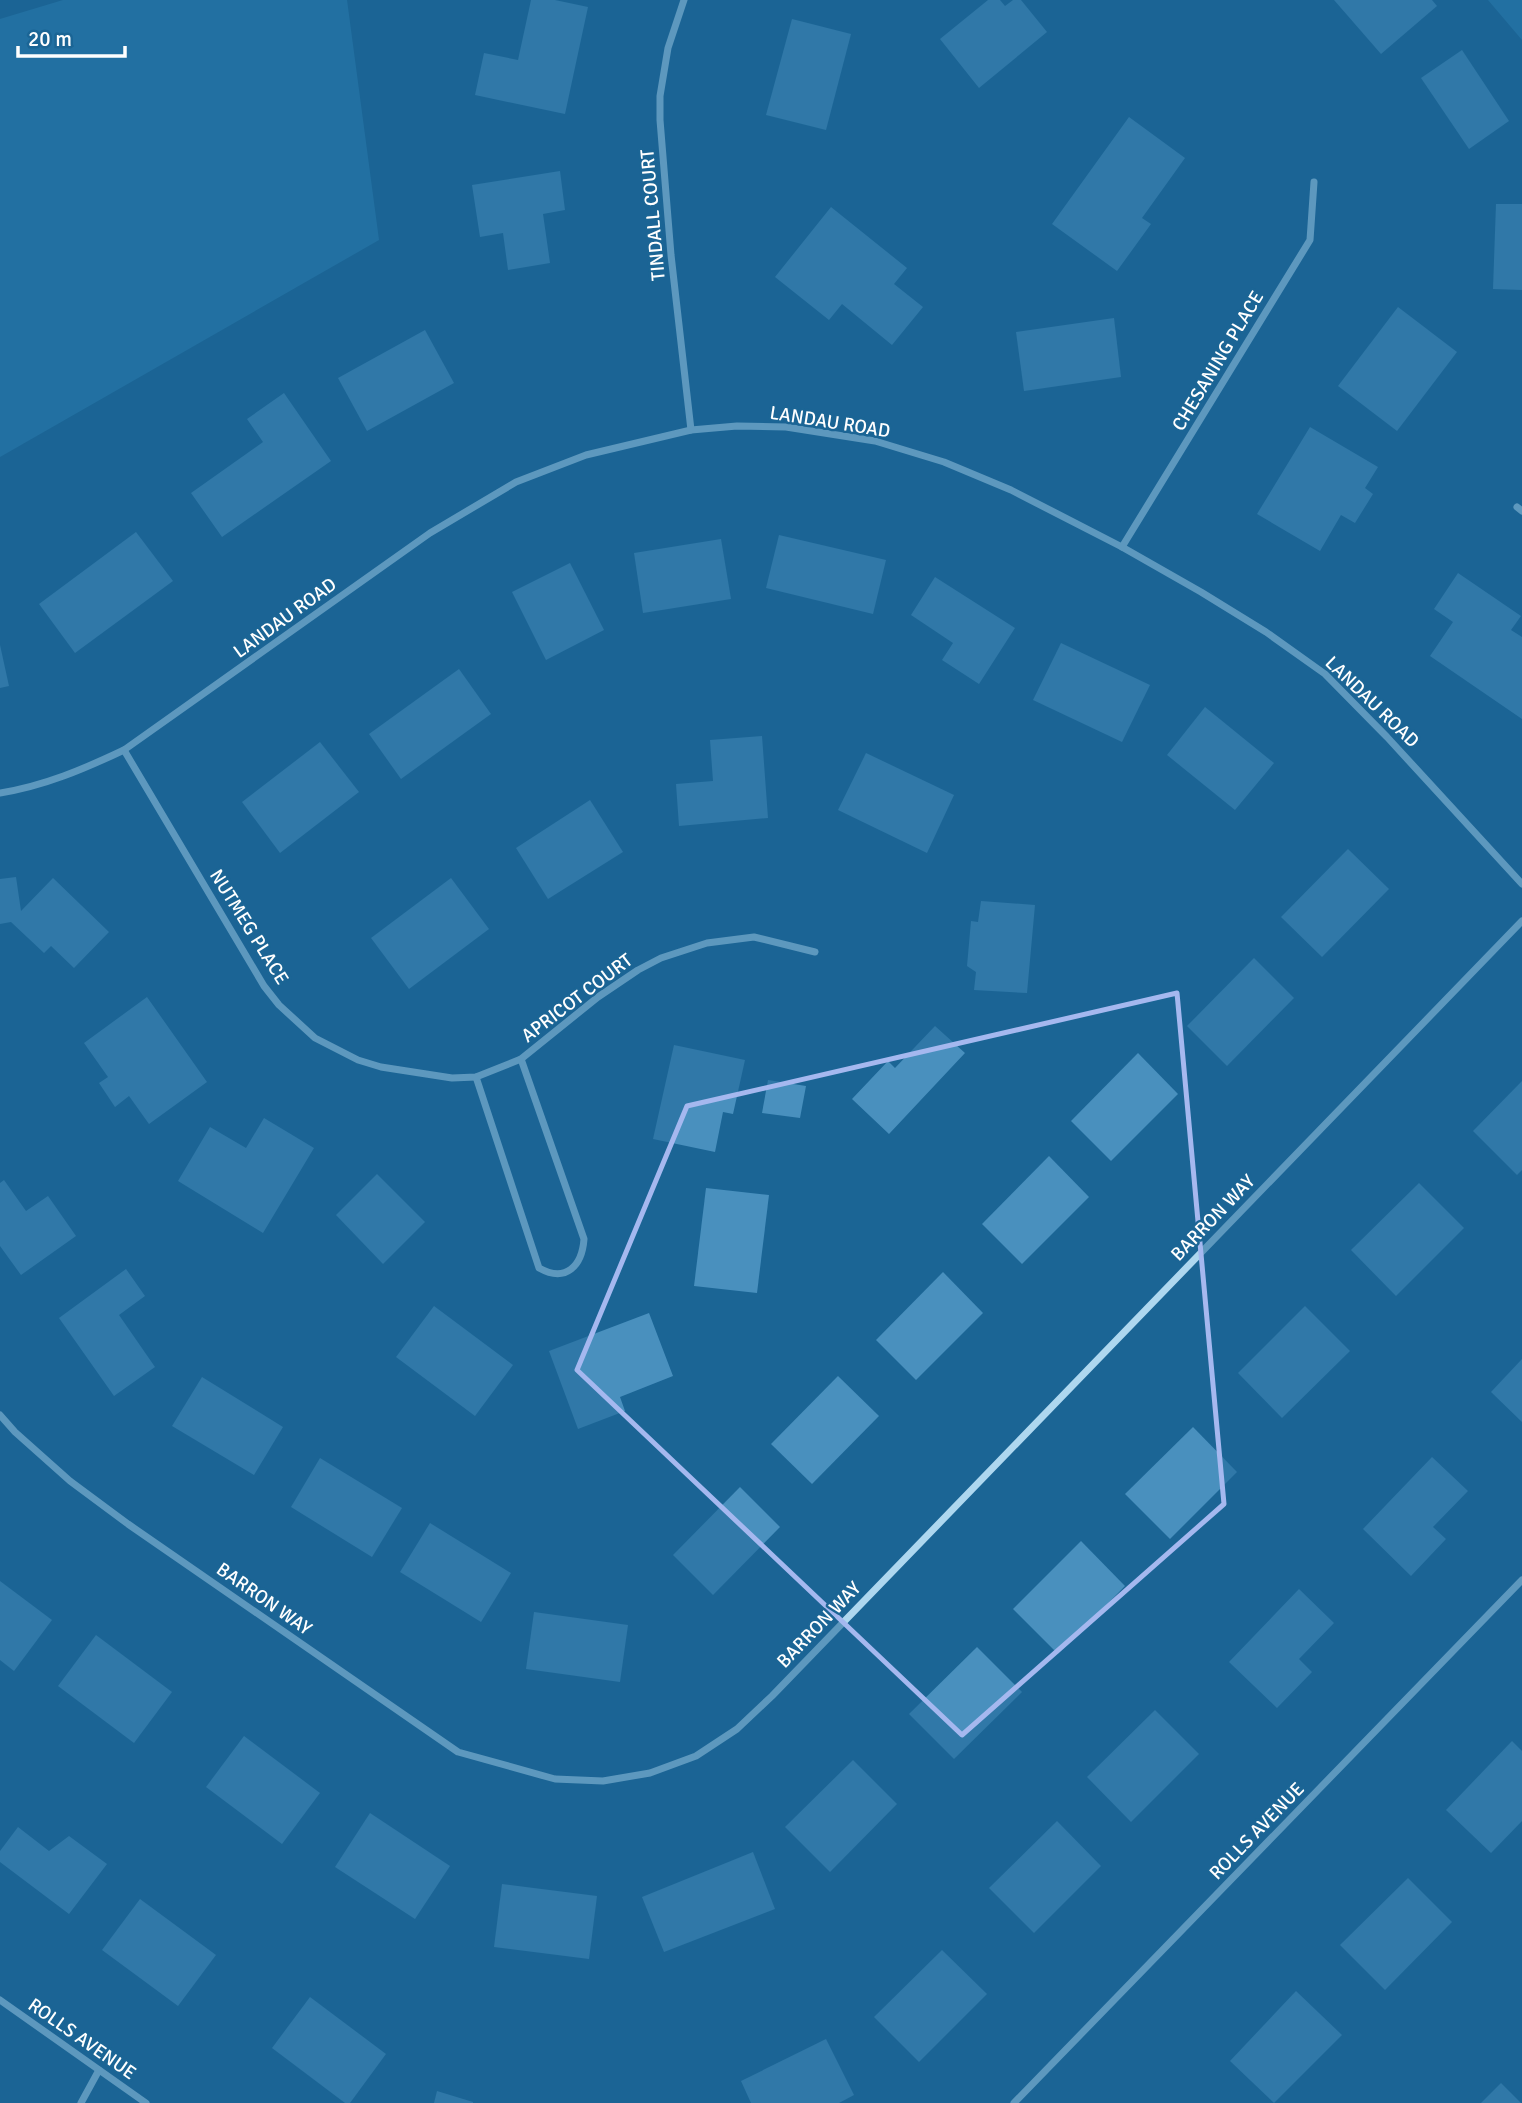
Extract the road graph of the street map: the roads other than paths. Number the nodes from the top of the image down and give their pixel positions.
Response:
1 (684, 0) edge
2 (1314, 182) dead end
3 (691, 430) junction
4 (1122, 547) junction
5 (124, 750) junction
6 (0, 793) edge
7 (1522, 884) edge
8 (1522, 921) edge
9 (815, 952) dead end
10 (521, 1059) junction
11 (476, 1077) junction
12 (0, 1415) edge
13 (1522, 1580) edge
14 (0, 2000) edge
15 (99, 2070) junction
16 (81, 2103) edge
17 (146, 2103) edge
18 (1014, 2103) edge

1 - 3 street, TINDALL COURT
2 - 4 street, CHESANING PLACE
3 - 4 street, LANDAU ROAD
3 - 5 street, LANDAU ROAD
4 - 7 street, LANDAU ROAD
5 - 6 street, LANDAU ROAD
5 - 11 street, NUTMEG PLACE
8 - 12 street, BARRON WAY
9 - 10 street, APRICOT COURT
10 - 11 street, NUTMEG PLACE
10 - 11 street
13 - 18 street, ROLLS AVENUE
14 - 15 street, ROLLS AVENUE
15 - 16 street
15 - 17 street, ROLLS AVENUE

